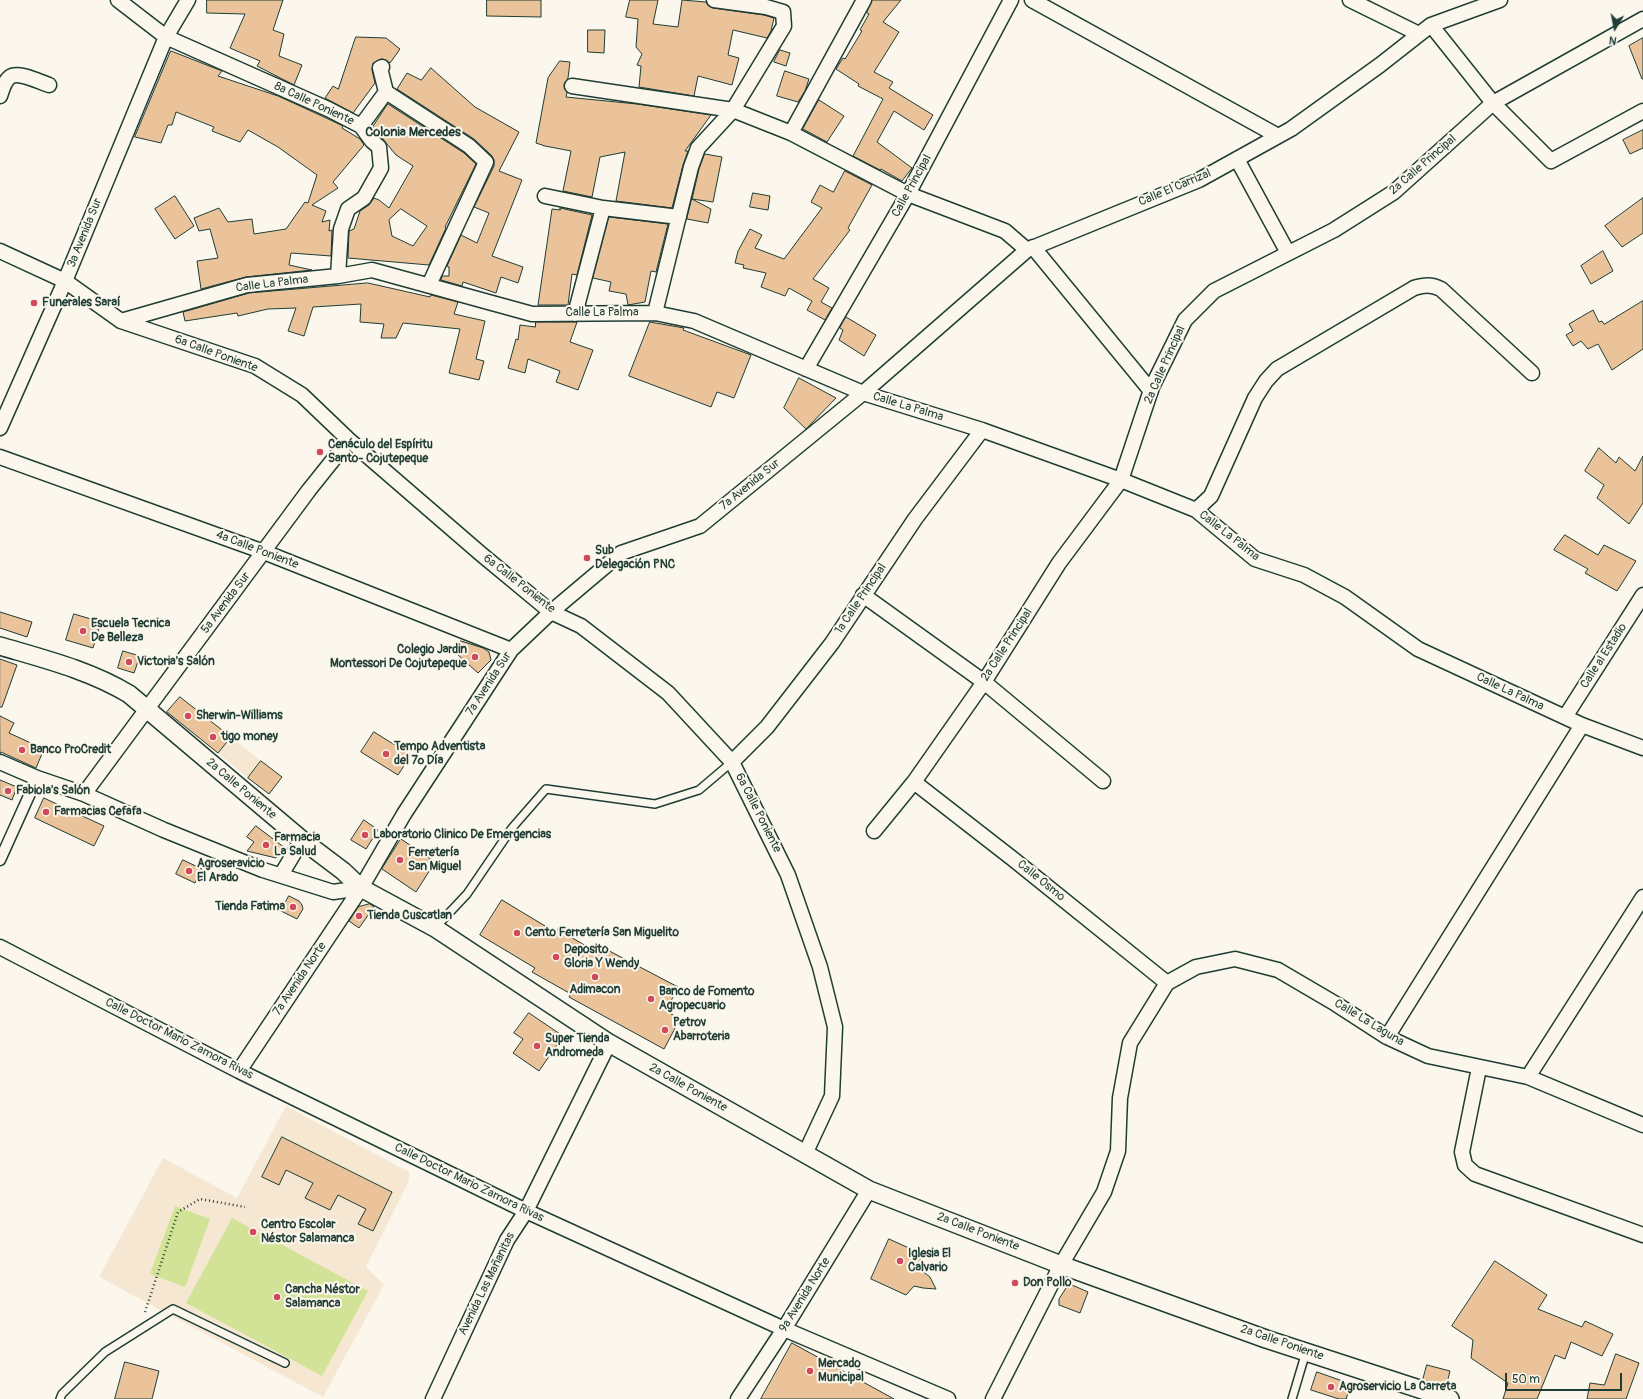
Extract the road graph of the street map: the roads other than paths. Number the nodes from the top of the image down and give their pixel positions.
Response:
1 (118, 0) edge
2 (188, 0) edge
3 (714, 0) edge
4 (864, 0) edge
5 (1011, 0) edge
6 (1032, 0) edge
7 (1350, 0) edge
8 (1500, 0) edge
9 (1643, 19) edge
10 (1431, 25) junction
11 (1419, 34) junction
12 (166, 37) junction
13 (382, 67) dead end
14 (48, 85) dead end
15 (572, 86) dead end
16 (386, 92) junction
17 (0, 96) edge
18 (1492, 103) junction
19 (733, 110) junction
20 (1643, 111) edge
21 (361, 126) junction
22 (791, 133) junction
23 (1278, 136) junction
24 (1237, 159) junction
25 (908, 194) junction
26 (545, 196) dead end
27 (603, 208) junction
28 (679, 217) junction
29 (1030, 248) junction
30 (0, 252) edge
31 (1288, 253) junction
32 (338, 276) junction
33 (65, 282) junction
34 (429, 285) junction
35 (655, 313) junction
36 (575, 314) junction
37 (121, 321) junction
38 (806, 369) junction
39 (1532, 373) dead end
40 (1151, 391) junction
41 (863, 393) junction
42 (0, 428) edge
43 (982, 430) junction
44 (349, 440) junction
45 (0, 457) edge
46 (1121, 480) junction
47 (1196, 510) junction
48 (264, 552) junction
49 (863, 595) junction
50 (1643, 595) edge
51 (551, 612) junction
52 (0, 646) edge
53 (510, 650) junction
54 (984, 682) junction
55 (148, 709) junction
56 (1565, 717) junction
57 (1582, 725) junction
58 (1643, 748) edge
59 (0, 762) edge
60 (732, 762) junction
61 (37, 778) junction
62 (1103, 781) dead end
63 (914, 782) junction
64 (84, 794) junction
65 (874, 832) dead end
66 (302, 840) junction
67 (0, 860) edge
68 (281, 875) junction
69 (361, 888) junction
70 (1643, 897) edge
71 (435, 928) junction
72 (0, 947) edge
73 (1167, 983) junction
74 (1387, 1037) junction
75 (609, 1043) junction
76 (1479, 1068) junction
77 (239, 1071) junction
78 (1528, 1077) junction
79 (1643, 1125) edge
80 (805, 1154) junction
81 (869, 1190) junction
82 (526, 1211) junction
83 (1643, 1235) edge
84 (1061, 1265) junction
85 (784, 1329) junction
86 (1306, 1352) junction
87 (285, 1363) dead end
88 (60, 1399) edge
89 (433, 1399) edge
90 (738, 1399) edge
91 (948, 1399) edge
92 (992, 1399) edge
93 (1292, 1399) edge
94 (1450, 1399) edge

1 - 12 street, 8a Calle Poniente
2 - 12 street, 3a Avenida Sur
3 - 19 street
4 - 22 street
5 - 25 street, Calle Principal
6 - 23 street
7 - 11 street
8 - 10 street, Calle El Carrizal
9 - 18 street, 2a Calle Principal
10 - 11 street, Calle El Carrizal
10 - 18 street
11 - 23 street, Calle El Carrizal
12 - 21 street, 8a Calle Poniente
12 - 33 street, 3a Avenida Sur
13 - 16 street
14 - 17 street
15 - 19 street
16 - 21 street
16 - 34 street
18 - 20 street
18 - 31 street, 2a Calle Principal
19 - 22 street
19 - 28 street
21 - 32 street, 8a Calle Poniente
22 - 25 street
23 - 24 street, Calle El Carrizal
24 - 29 street, Calle El Carrizal
24 - 31 street
25 - 29 street
25 - 38 street, Calle Principal
26 - 27 street
27 - 28 street
27 - 36 street
28 - 35 street
29 - 40 street
29 - 41 street, Calle El Carrizal
30 - 33 street, 6a Calle Poniente
31 - 40 street, 2a Calle Principal
32 - 34 street, Calle La Palma
32 - 37 street, Calle La Palma
33 - 37 street, 6a Calle Poniente
33 - 42 street, 3a Avenida Sur
34 - 36 street, Calle La Palma
35 - 36 street, Calle La Palma
35 - 38 street, Calle La Palma
37 - 44 street, 6a Calle Poniente
38 - 41 street, Calle La Palma
39 - 47 street
40 - 46 street, 2a Calle Principal
41 - 43 street, Calle La Palma
41 - 51 street, 7a Avenida Sur
43 - 46 street, Calle La Palma
43 - 49 street, 1a Calle Principal
44 - 48 street, 5a Avenida Sur
44 - 51 street, 6a Calle Poniente
45 - 48 street, 4a Calle Poniente
46 - 47 street, Calle La Palma
46 - 54 street, 2a Calle Principal
47 - 56 street, Calle La Palma
48 - 53 street, 4a Calle Poniente
48 - 55 street, 5a Avenida Sur
49 - 54 street
49 - 60 street, 1a Calle Principal
50 - 56 street, Calle al Estadio
51 - 53 street, 7a Avenida Sur
51 - 60 street, 6a Calle Poniente
52 - 55 street, 2a Calle Poniente
53 - 69 street, 7a Avenida Sur
54 - 62 street
54 - 63 street, 2a Calle Principal
55 - 64 street, 5a Avenida Sur
55 - 66 street, 2a Calle Poniente
56 - 57 street, Calle La Palma
57 - 58 street, Calle La Palma
57 - 74 street
59 - 61 street
60 - 71 lane
60 - 80 street, 6a Calle Poniente
61 - 64 street
61 - 67 street
63 - 65 street, 2a Calle Principal
63 - 73 street, Calle Osmo
64 - 68 street
66 - 68 street
66 - 69 street, 2a Calle Poniente
68 - 69 street
69 - 71 street, 2a Calle Poniente
69 - 77 street, 7a Avenida Norte
70 - 78 street
71 - 75 street, 2a Calle Poniente
72 - 77 street, Calle Doctor Mario Zamora Rivas
73 - 74 street, Calle La Laguna
73 - 84 street
74 - 76 street, Calle La Laguna
75 - 80 street, 2a Calle Poniente
75 - 82 street, Avenida Las Mañanitas
76 - 78 street, Calle La Laguna
76 - 83 street
77 - 82 street, Calle Doctor Mario Zamora Rivas
78 - 79 street, Calle La Laguna
80 - 81 street, 2a Calle Poniente
81 - 84 street, 2a Calle Poniente
81 - 85 street, 9a Avenida Norte
82 - 85 street, Calle Doctor Mario Zamora Rivas
82 - 89 street, Avenida Las Mañanitas
84 - 86 street, 2a Calle Poniente
84 - 92 street
85 - 90 street, 9a Avenida Norte
85 - 91 street, Calle Doctor Mario Zamora Rivas
86 - 93 lane
86 - 94 street, 2a Calle Poniente
87 - 88 lane

